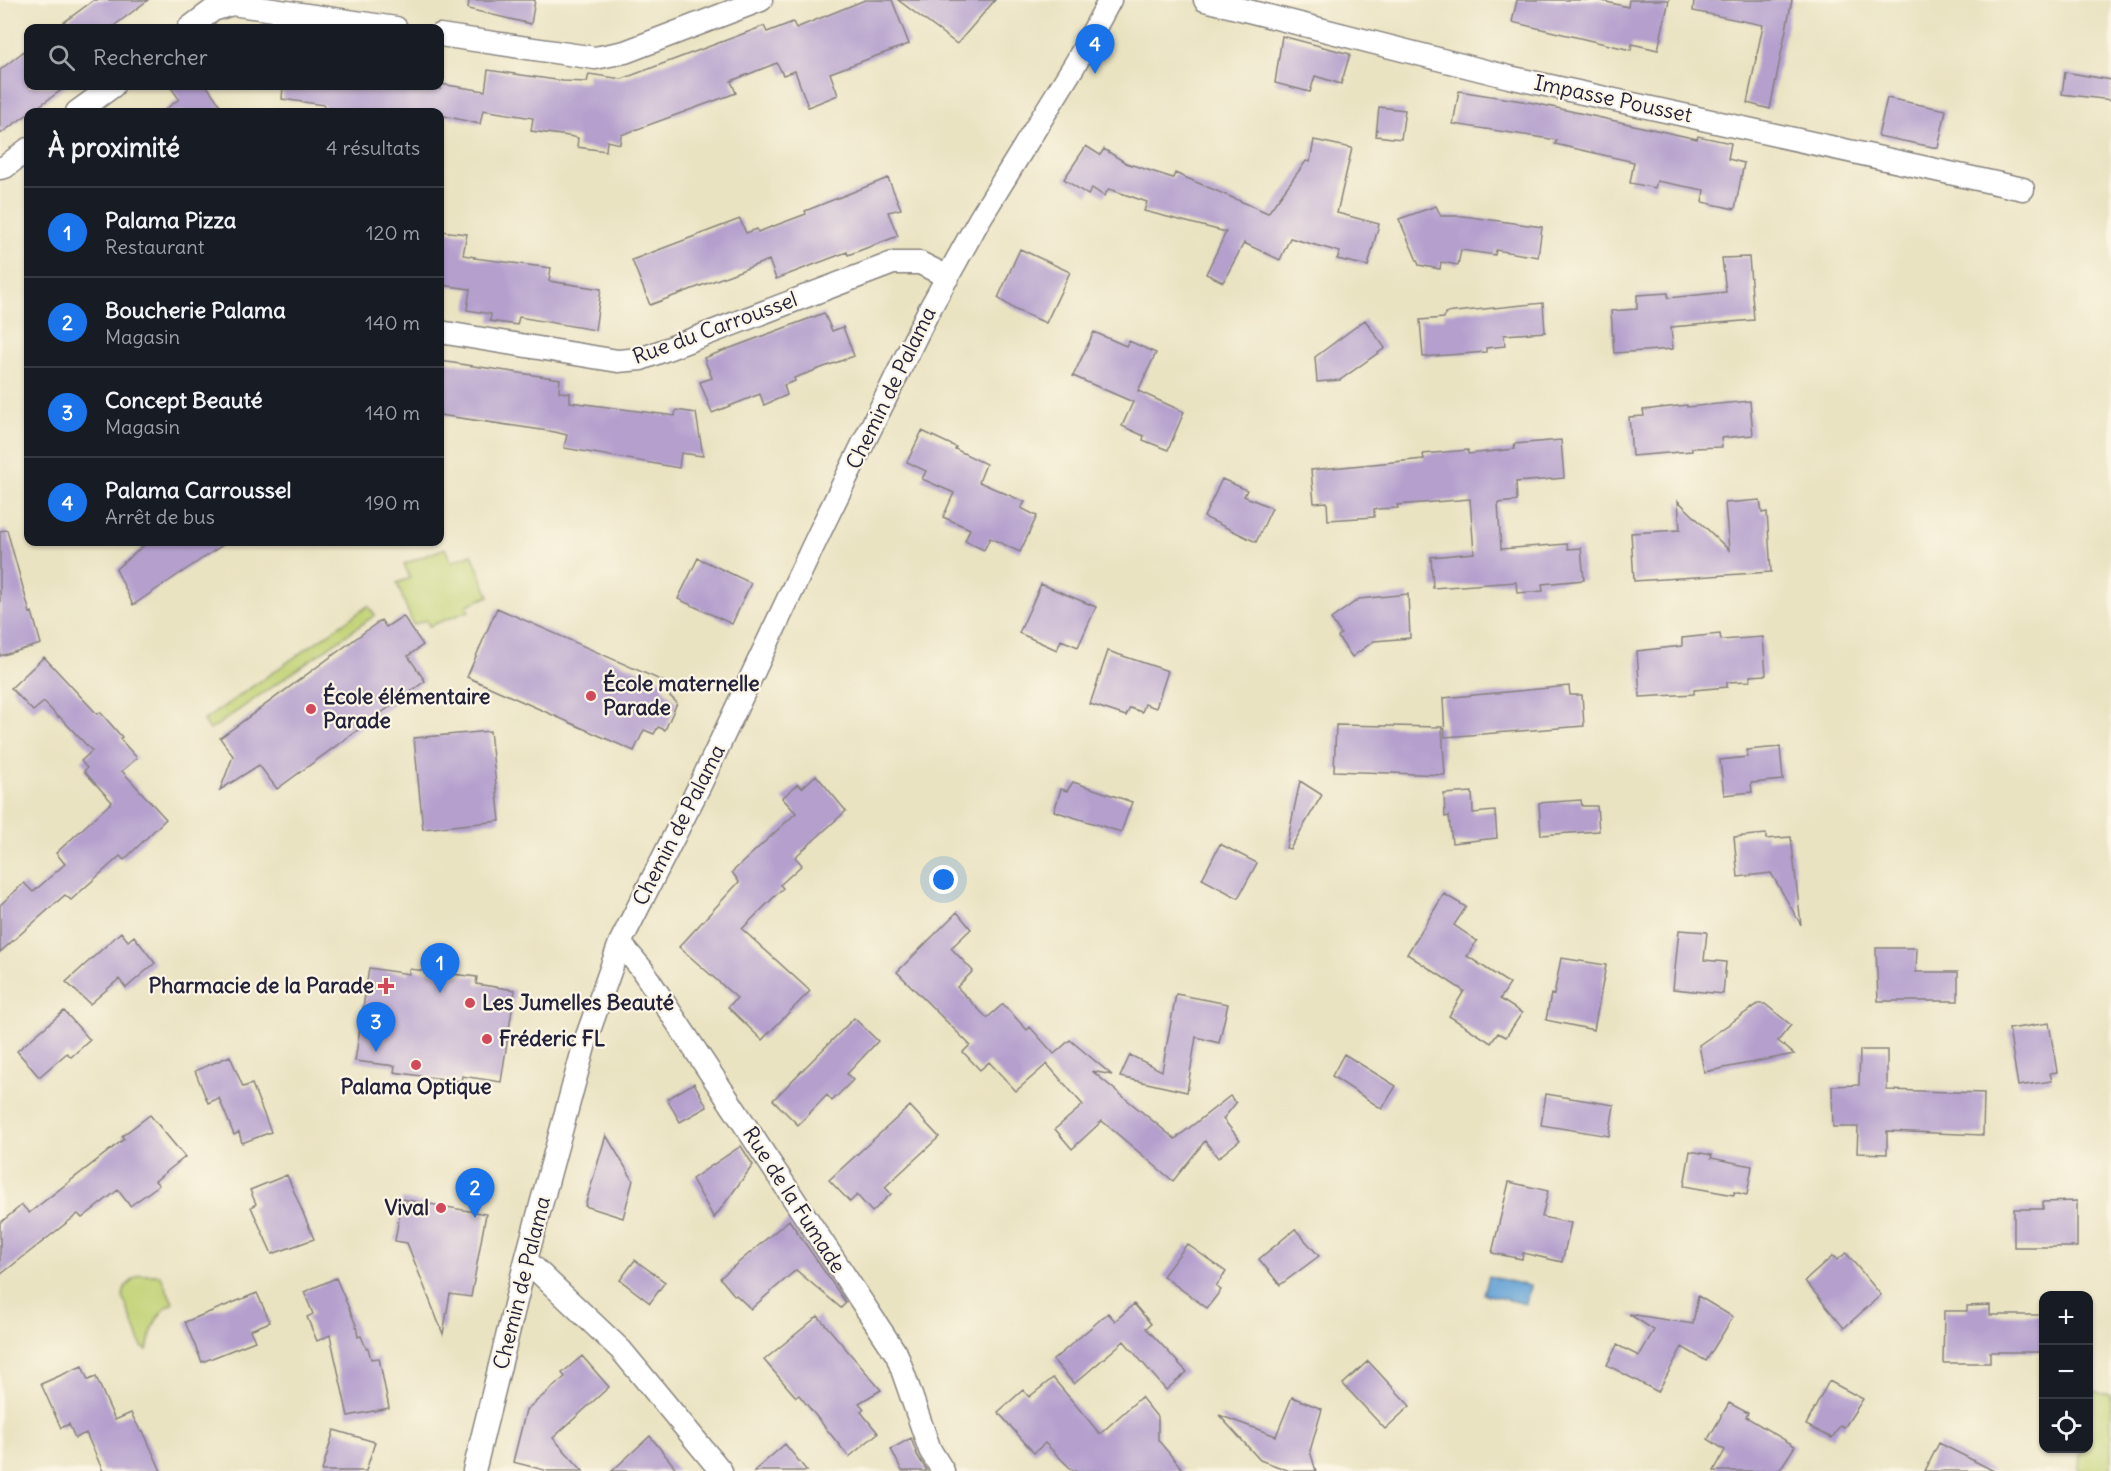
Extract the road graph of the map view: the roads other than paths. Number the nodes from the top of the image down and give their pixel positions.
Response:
1 (761, 0) edge
2 (1110, 0) edge
3 (1205, 0) edge
4 (194, 24) edge
5 (369, 24) edge
6 (444, 36) edge
7 (107, 90) edge
8 (83, 108) edge
9 (24, 152) edge
10 (0, 168) edge
11 (2023, 189) dead end
12 (948, 277) junction
13 (444, 333) edge
14 (620, 943) junction
15 (526, 1260) junction
16 (474, 1471) edge
17 (721, 1471) edge
18 (942, 1471) edge

1 - 6 street
2 - 12 street, Chemin de Palama
3 - 11 street, Impasse Pousset
4 - 5 street
7 - 8 street
9 - 10 street
12 - 13 street, Rue du Carroussel
12 - 14 street, Chemin de Palama
14 - 15 street, Chemin de Palama
14 - 18 street, Rue de la Fumade
15 - 16 street, Chemin de Palama
15 - 17 street

